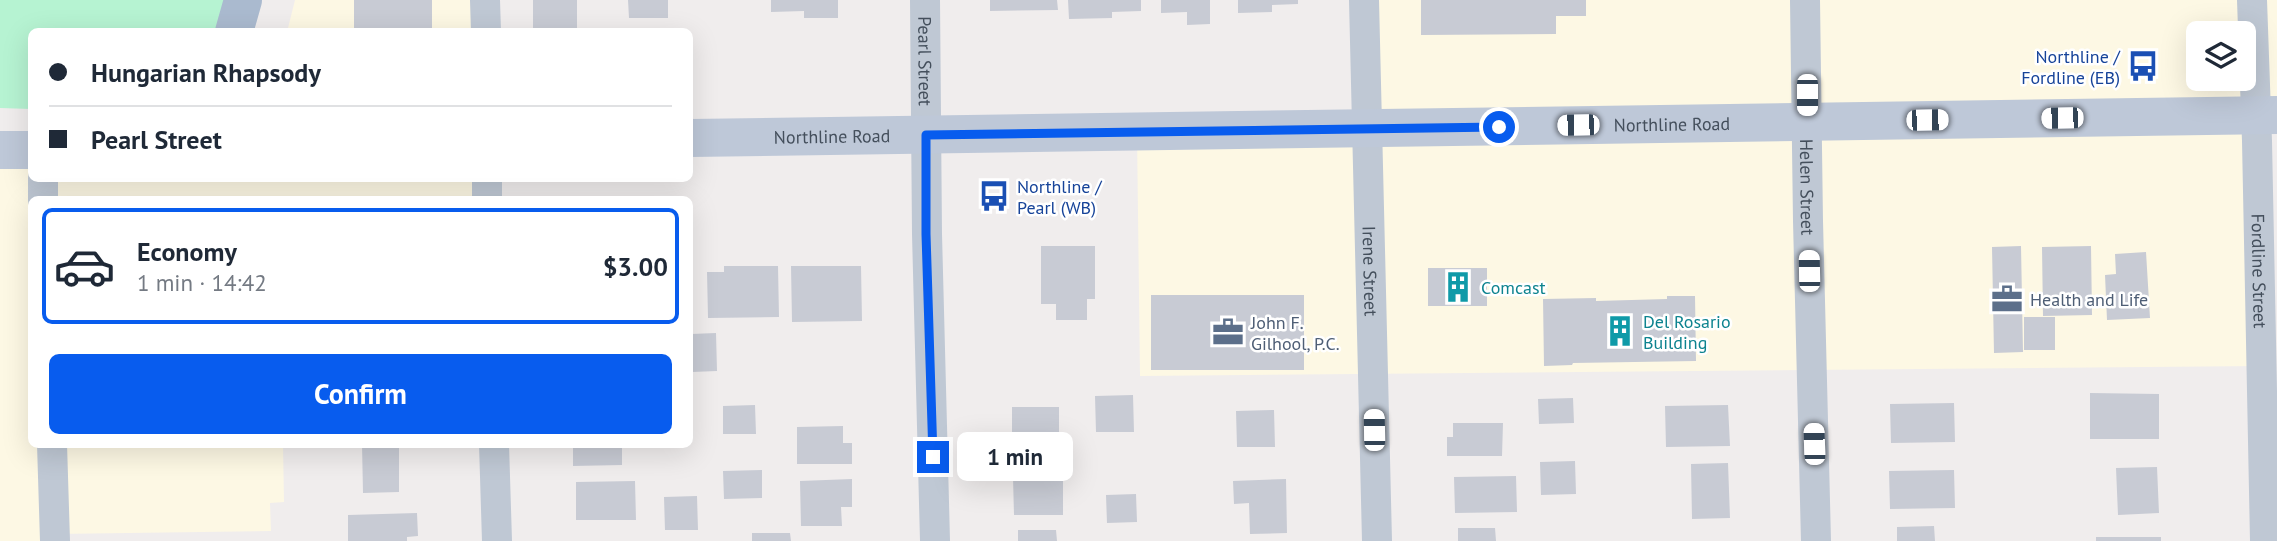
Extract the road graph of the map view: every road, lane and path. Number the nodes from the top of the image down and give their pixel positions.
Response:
1 (243, 0) edge
2 (485, 0) edge
3 (925, 0) edge
4 (1364, 0) edge
5 (1805, 0) edge
6 (2252, 0) edge
7 (235, 28) edge
8 (486, 28) edge
9 (2266, 115) edge
10 (1807, 122) junction
11 (1368, 129) junction
12 (926, 135) junction
13 (693, 138) edge
14 (0, 150) edge
15 (28, 150) edge
16 (52, 448) edge
17 (494, 448) edge
18 (55, 541) edge
19 (496, 541) edge
20 (935, 541) edge
21 (1377, 541) edge
22 (1816, 541) edge
23 (2265, 541) edge

1 - 7 main road
2 - 8 street
3 - 12 street, Pearl Street
4 - 11 street, Irene Street
5 - 10 street, Helen Street
6 - 9 street, Fordline Street
9 - 10 main road, Northline Road
9 - 23 street, Fordline Street
10 - 11 main road, Northline Road
10 - 22 street, Helen Street
11 - 12 main road, Northline Road
11 - 21 street, Irene Street
12 - 13 main road, Northline Road
12 - 20 street, Pearl Street
14 - 15 main road
16 - 18 street
17 - 19 street

